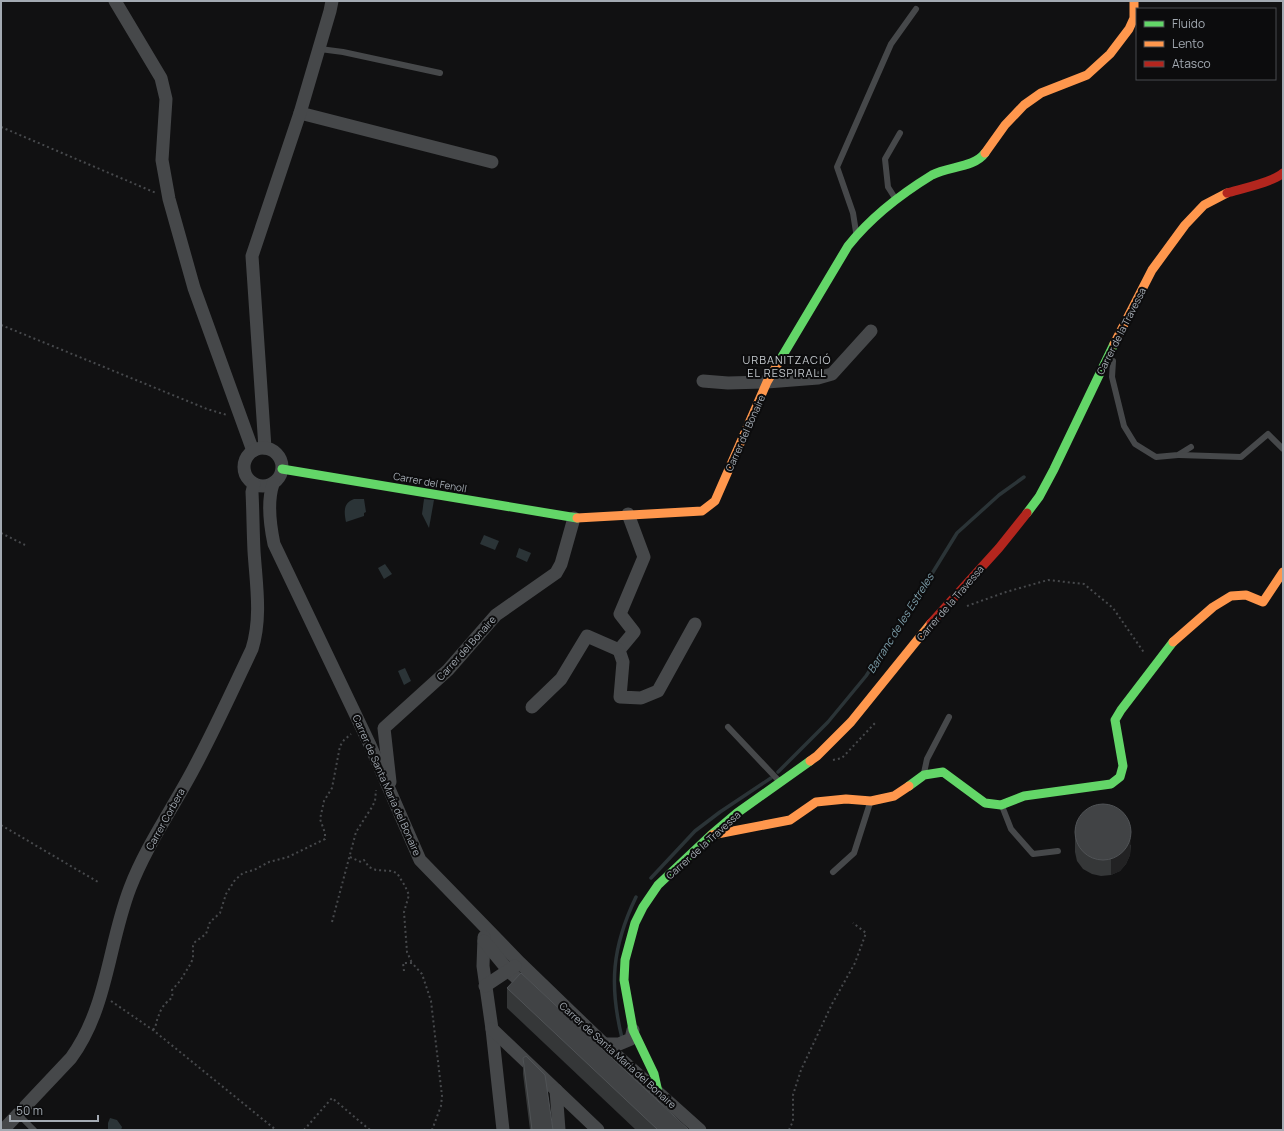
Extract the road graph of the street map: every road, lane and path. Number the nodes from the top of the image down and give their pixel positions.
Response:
1 (115, 1) edge
2 (332, 1) edge
3 (1134, 1) edge
4 (916, 9) dead end
5 (320, 49) junction
6 (440, 74) dead end
7 (300, 113) junction
8 (1, 127) edge
9 (900, 133) dead end
10 (492, 162) dead end
11 (1283, 173) edge
12 (169, 199) junction
13 (896, 199) junction
14 (856, 236) junction
15 (1, 325) edge
16 (871, 331) dead end
17 (1113, 347) junction
18 (703, 381) dead end
19 (767, 382) junction
20 (242, 420) junction
21 (1191, 447) dead end
22 (259, 449) junction
23 (1283, 449) edge
24 (1178, 456) junction
25 (282, 469) junction
26 (254, 484) junction
27 (273, 484) junction
28 (628, 514) junction
29 (574, 518) junction
30 (1, 533) edge
31 (25, 545) dead end
32 (1283, 572) edge
33 (965, 606) dead end
34 (695, 624) dead end
35 (619, 650) junction
36 (1154, 667) junction
37 (532, 707) dead end
38 (949, 718) dead end
39 (360, 724) junction
40 (728, 727) dead end
41 (382, 774) junction
42 (924, 775) junction
43 (782, 783) junction
44 (392, 798) junction
45 (871, 801) junction
46 (1001, 805) junction
47 (1, 825) edge
48 (711, 835) junction
49 (1058, 851) dead end
50 (350, 857) junction
51 (833, 872) dead end
52 (98, 882) dead end
53 (332, 922) dead end
54 (853, 923) dead end
55 (484, 925) junction
56 (484, 941) junction
57 (412, 963) junction
58 (520, 963) junction
59 (508, 970) junction
60 (404, 971) dead end
61 (485, 986) junction
62 (102, 994) junction
63 (538, 998) edge
64 (492, 1028) junction
65 (153, 1030) junction
66 (572, 1031) edge
67 (632, 1034) junction
68 (604, 1044) junction
69 (642, 1051) junction
70 (607, 1064) edge
71 (629, 1066) junction
72 (556, 1090) junction
73 (658, 1092) junction
74 (18, 1114) junction
75 (3, 1130) edge
76 (34, 1130) edge
77 (276, 1130) edge
78 (304, 1130) edge
79 (370, 1130) edge
80 (432, 1130) edge
81 (503, 1130) edge
82 (559, 1130) edge
83 (598, 1130) edge
84 (700, 1130) edge
85 (788, 1130) edge

1 - 12 street
2 - 5 street
3 - 13 street, Carrer del Bonaire
4 - 14 lane
5 - 6 lane
5 - 7 street
7 - 10 street
7 - 22 street
8 - 12 path
9 - 13 lane
11 - 17 street, Carrer de la Travessa
12 - 20 street
13 - 14 street, Carrer del Bonaire
14 - 19 street, Carrer del Bonaire
15 - 20 path
16 - 19 street
17 - 24 lane
17 - 43 street, Carrer de la Travessa
18 - 19 street
19 - 28 street, Carrer del Bonaire
20 - 22 street
21 - 24 lane
22 - 25 street
22 - 26 street
23 - 24 lane
25 - 27 street
25 - 29 street, Carrer del Fenoll
26 - 27 street
26 - 62 street, Carrer Corbera
27 - 39 street, Carrer de Santa María del Bonaire
28 - 29 street, Carrer del Bonaire
28 - 35 street
29 - 44 street, Carrer del Bonaire
30 - 31 path
32 - 36 street
33 - 36 path
34 - 35 street
35 - 37 street
36 - 46 street
38 - 42 lane
39 - 41 street, Carrer de Santa María del Bonaire
39 - 65 path
40 - 43 lane
41 - 44 street, Carrer de Santa María del Bonaire
41 - 50 path
42 - 45 street
42 - 46 street
43 - 48 street, Carrer de la Travessa
44 - 55 street, Carrer de Santa María del Bonaire
45 - 48 street
45 - 51 lane
46 - 49 lane
47 - 52 path
48 - 67 street, Carrer de la Travessa
50 - 53 path
50 - 57 path
54 - 85 path
55 - 56 street
55 - 58 street, Carrer de Santa María del Bonaire
56 - 59 street
56 - 61 street
57 - 60 path
57 - 80 path
58 - 59 street
58 - 68 street, Carrer de Santa María del Bonaire
59 - 61 street
59 - 63 street
61 - 64 street
62 - 65 path
62 - 74 street, Carrer Corbera
64 - 72 street
64 - 81 street
65 - 77 path
66 - 70 street
67 - 68 street
67 - 69 street, Carrer de la Travessa
67 - 71 street, Carrer de la Travessa
68 - 71 street, Carrer de Santa María del Bonaire
69 - 71 street
69 - 73 street, Carrer de la Travessa
71 - 73 street, Carrer de Santa María del Bonaire
72 - 82 street
72 - 83 street
73 - 84 street, Carrer de Santa María del Bonaire
74 - 75 street, Carrer Corbera
74 - 76 lane
78 - 79 path

